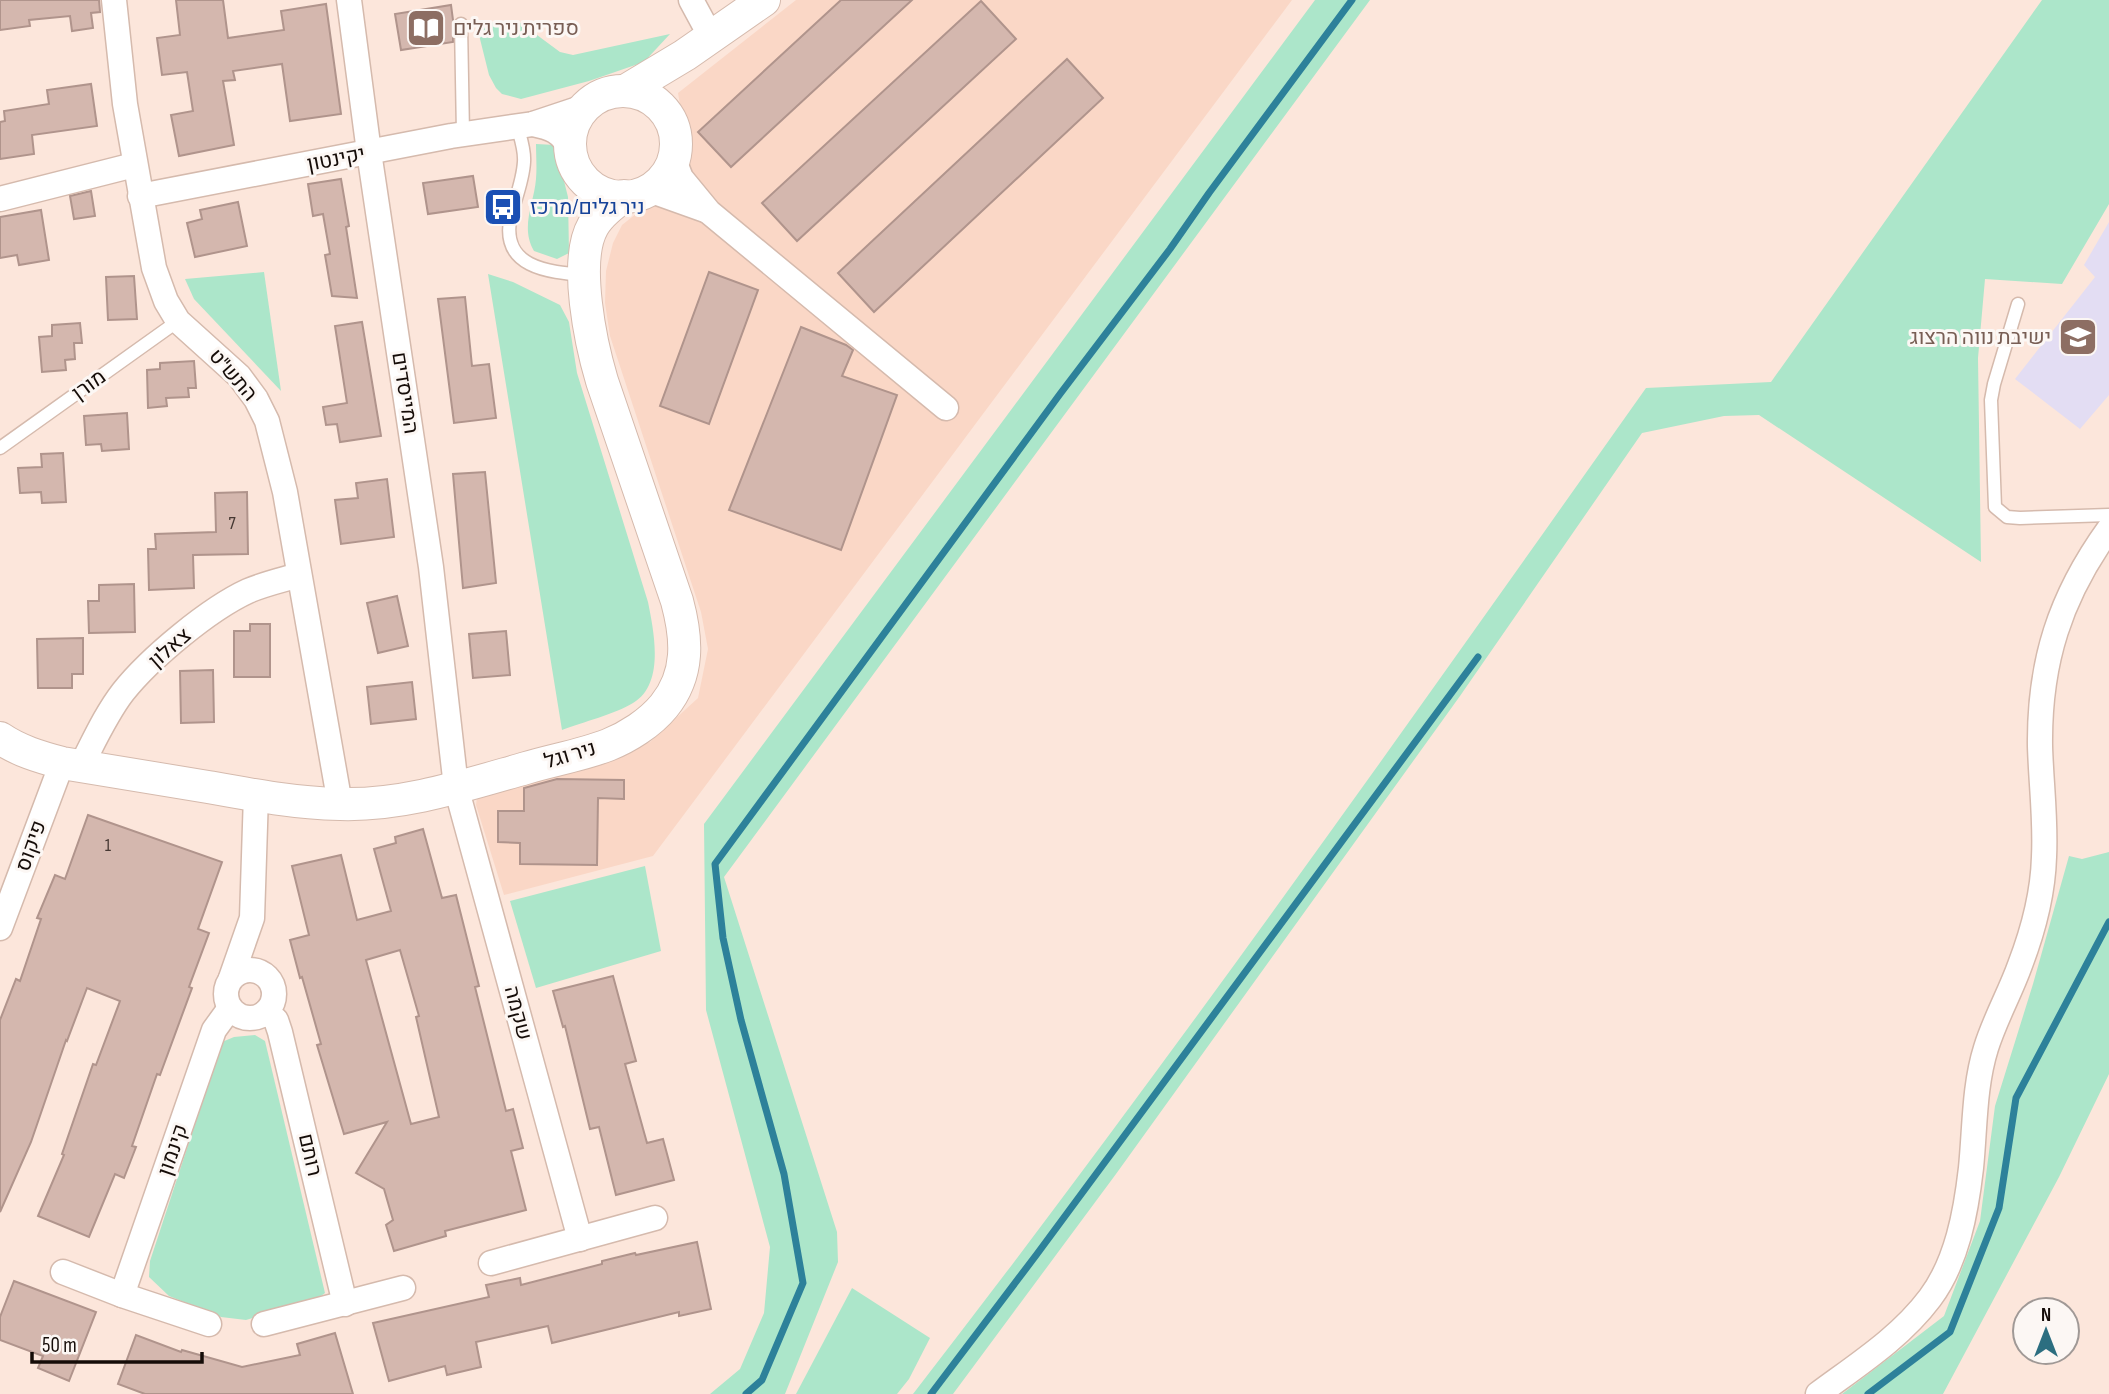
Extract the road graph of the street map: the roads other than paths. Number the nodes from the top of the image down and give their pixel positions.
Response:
1 (114, 0) edge
2 (349, 0) edge
3 (691, 0) edge
4 (764, 0) edge
5 (461, 24) dead end
6 (711, 37) junction
7 (685, 55) junction
8 (625, 91) junction
9 (587, 106) junction
10 (669, 116) junction
11 (525, 124) junction
12 (463, 134) junction
13 (369, 152) junction
14 (674, 160) junction
15 (576, 162) junction
16 (134, 165) junction
17 (636, 193) junction
18 (139, 196) junction
19 (0, 199) edge
20 (709, 212) junction
21 (586, 262) junction
22 (2018, 304) dead end
23 (178, 321) junction
24 (946, 408) dead end
25 (0, 448) edge
26 (2109, 516) edge
27 (2109, 529) edge
28 (299, 575) junction
29 (0, 738) edge
30 (71, 765) junction
31 (456, 788) junction
32 (256, 795) junction
33 (340, 804) junction
34 (252, 918) junction
35 (0, 928) edge
36 (231, 978) junction
37 (271, 982) junction
38 (230, 1008) junction
39 (266, 1012) junction
40 (655, 1217) dead end
41 (580, 1238) junction
42 (491, 1263) dead end
43 (63, 1272) dead end
44 (403, 1288) dead end
45 (122, 1295) junction
46 (345, 1304) junction
47 (209, 1324) dead end
48 (264, 1324) dead end
49 (1818, 1394) edge

1 - 16 street, התש"ט
2 - 13 street, המייסדים
3 - 6 street
4 - 6 street
5 - 12 lane
6 - 7 street
7 - 8 street
7 - 10 street
8 - 9 street
8 - 10 street
9 - 11 street, יקינטון
9 - 15 street
10 - 14 street
11 - 12 street, יקינטון
11 - 15 street
11 - 21 lane
12 - 13 street, יקינטון
13 - 18 street, יקינטון
13 - 31 street, המייסדים
14 - 17 street
14 - 20 street
15 - 17 street
15 - 21 street, ניר וגל
16 - 18 street, התש"ט
16 - 19 street
17 - 20 street
17 - 21 street, ניר וגל
18 - 23 street, התש"ט
20 - 24 street
21 - 31 street, ניר וגל
22 - 26 lane
23 - 25 lane, מורן
23 - 28 street, התש"ט
27 - 49 street
28 - 30 street, צאלון
28 - 33 street, התש"ט
29 - 30 street, ניר וגל
30 - 32 street, ניר וגל
30 - 35 street, פיקוס
31 - 33 street, ניר וגל
31 - 41 street, שקמה
32 - 33 street, ניר וגל
32 - 34 street
34 - 36 street
34 - 37 street
36 - 37 street
36 - 38 street
37 - 39 street
38 - 39 street
38 - 45 street, קינמון
39 - 46 street, רותם
40 - 41 street
41 - 42 street
43 - 45 street
44 - 46 street
45 - 47 street
46 - 48 street

